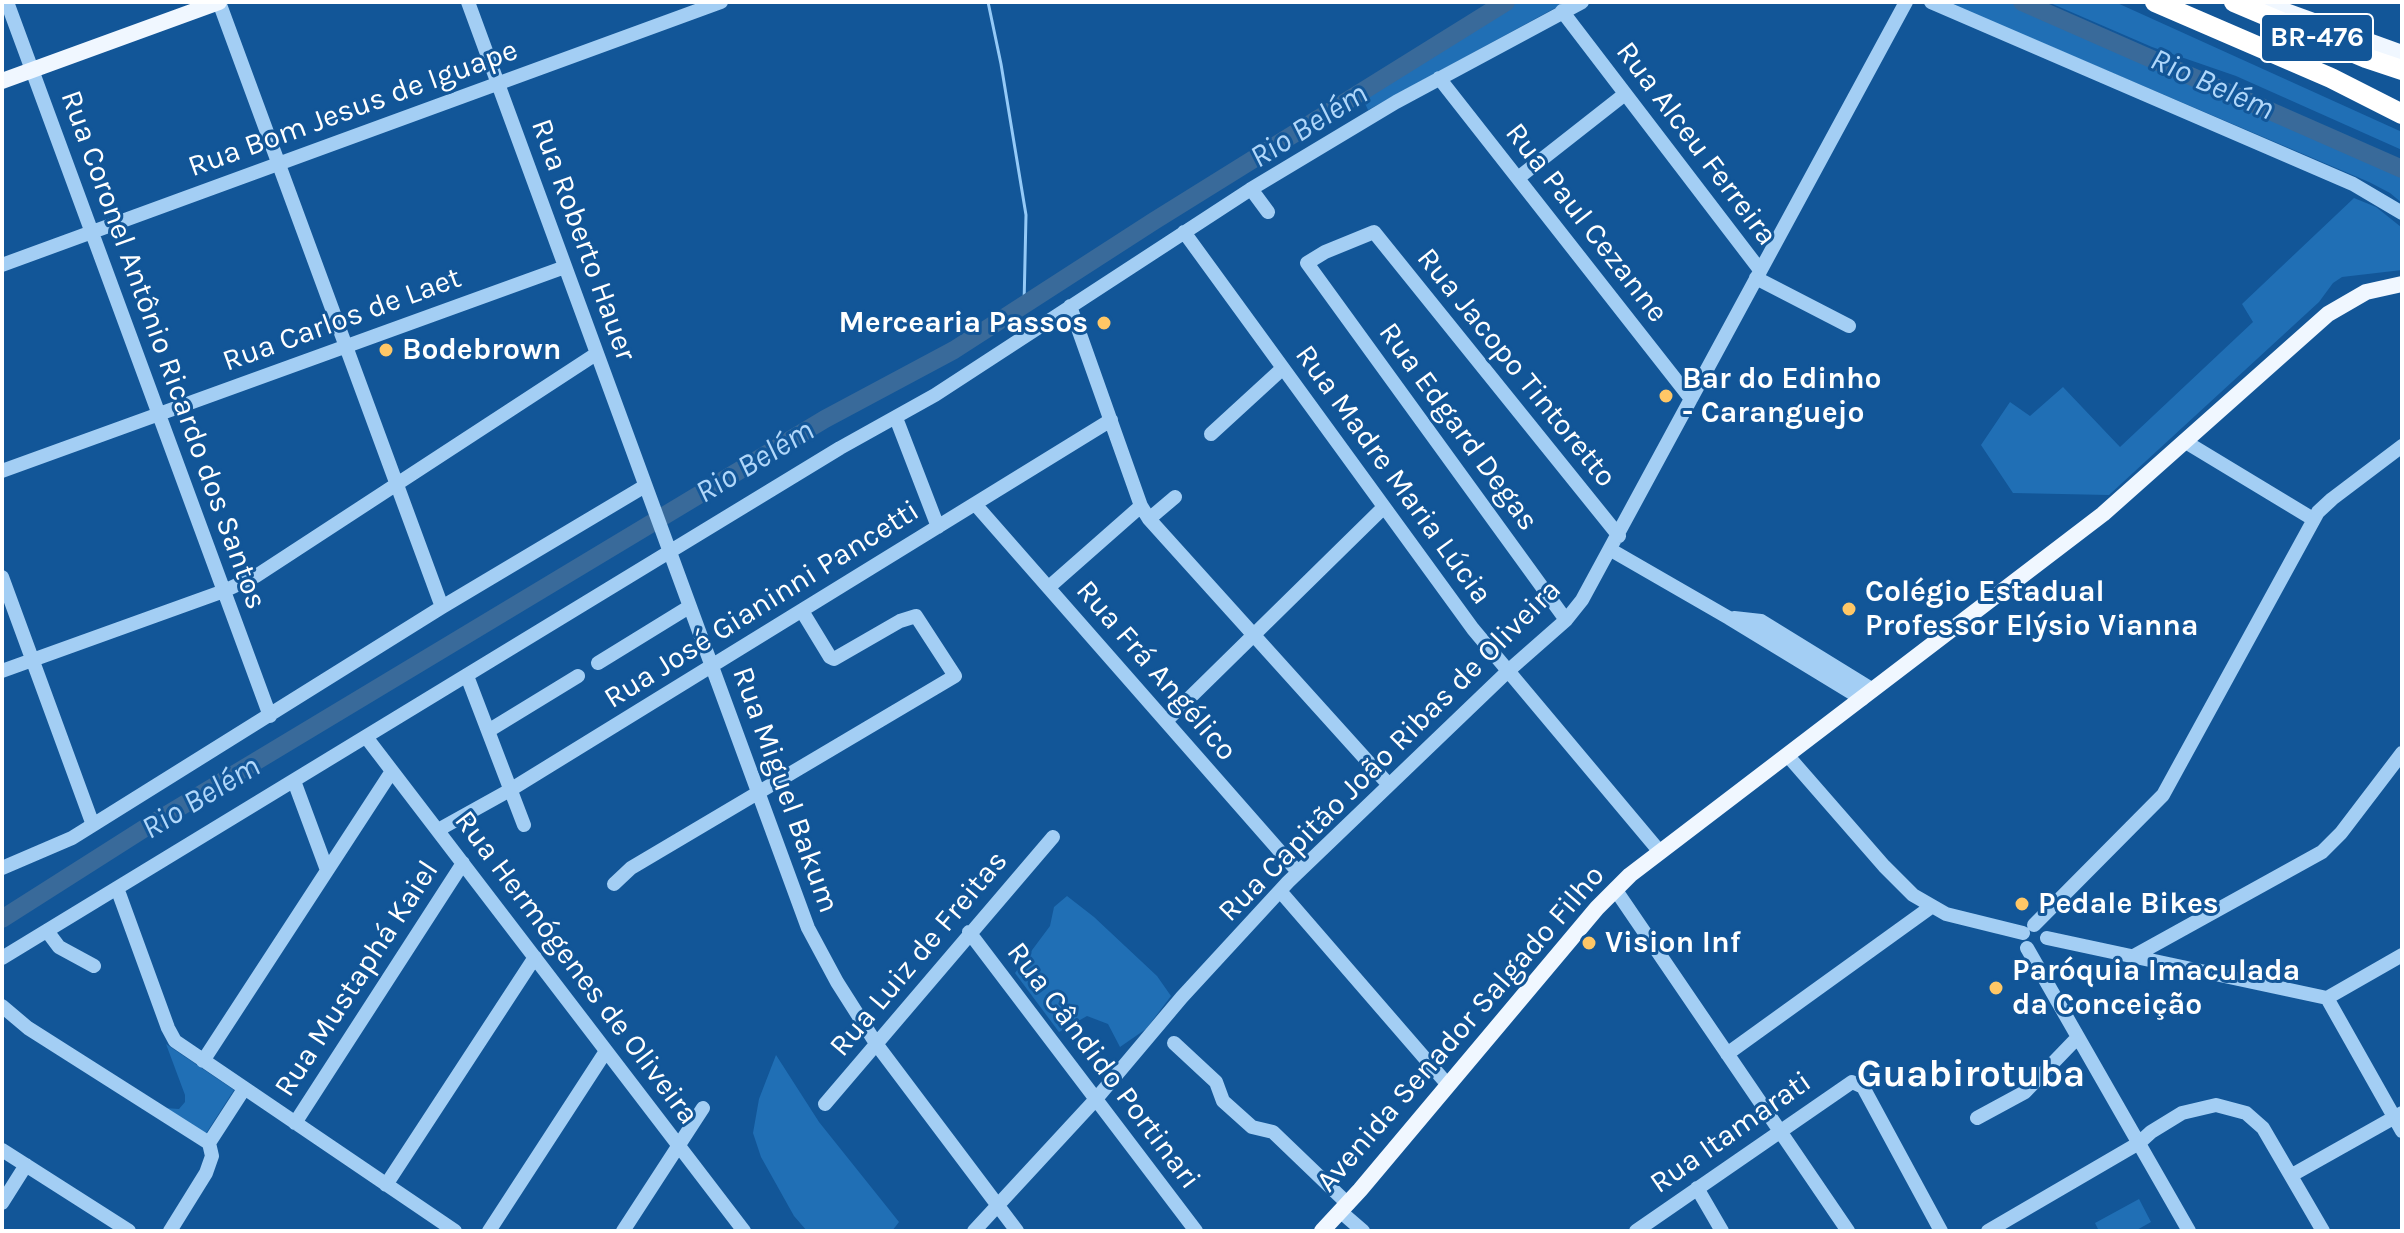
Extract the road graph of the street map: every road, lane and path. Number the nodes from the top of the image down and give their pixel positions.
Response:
1 (7, 2) edge
2 (219, 2) edge
3 (468, 2) edge
4 (721, 2) edge
5 (1582, 2) edge
6 (1906, 2) edge
7 (1931, 2) edge
8 (2155, 2) edge
9 (2234, 2) edge
10 (2261, 2) edge
11 (1562, 11) junction
12 (2402, 53) edge
13 (32, 70) junction
14 (2402, 70) edge
15 (1439, 78) junction
16 (2, 81) edge
17 (498, 84) junction
18 (1625, 94) junction
19 (2402, 114) edge
20 (279, 164) junction
21 (1518, 178) junction
22 (1251, 189) junction
23 (1268, 212) dead end
24 (2402, 213) edge
25 (92, 232) junction
26 (1184, 232) junction
27 (1307, 263) joint
28 (2, 265) edge
29 (565, 267) junction
30 (1758, 274) junction
31 (2402, 284) edge
32 (1070, 306) junction
33 (1849, 326) dead end
34 (346, 347) junction
35 (596, 354) junction
36 (1283, 368) junction
37 (1691, 399) junction
38 (159, 414) junction
39 (896, 418) junction
40 (1111, 420) junction
41 (1211, 434) dead end
42 (2184, 441) junction
43 (2402, 446) edge
44 (2, 471) edge
45 (397, 485) junction
46 (647, 491) junction
47 (1175, 497) dead end
48 (975, 504) junction
49 (1384, 507) junction
50 (1145, 512) junction
51 (2313, 519) junction
52 (938, 527) junction
53 (1619, 536) junction
54 (668, 548) junction
55 (1611, 550) junction
56 (2, 577) edge
57 (1049, 587) junction
58 (224, 591) junction
59 (442, 607) junction
60 (689, 607) junction
61 (802, 611) junction
62 (1566, 620) junction
63 (1252, 635) junction
64 (33, 660) junction
65 (598, 663) dead end
66 (711, 666) junction
67 (2, 671) edge
68 (1508, 671) junction
69 (467, 676) junction
70 (578, 676) dead end
71 (1867, 695) junction
72 (270, 716) junction
73 (1166, 721) junction
74 (488, 731) junction
75 (366, 737) junction
76 (2402, 753) edge
77 (1788, 756) junction
78 (392, 771) junction
79 (294, 781) junction
80 (1389, 785) junction
81 (510, 790) junction
82 (758, 794) junction
83 (93, 825) junction
84 (524, 825) dead end
85 (438, 830) junction
86 (1053, 837) dead end
87 (1660, 852) junction
88 (463, 863) junction
89 (2, 868) edge
90 (327, 870) junction
91 (1298, 872) junction
92 (614, 884) dead end
93 (117, 888) junction
94 (1615, 889) junction
95 (1280, 891) junction
96 (1931, 907) junction
97 (47, 931) junction
98 (969, 932) junction
99 (2028, 935) junction
100 (2047, 938) junction
101 (2402, 955) edge
102 (2134, 956) junction
103 (535, 957) junction
104 (2, 958) edge
105 (94, 966) dead end
106 (2327, 998) junction
107 (2, 1006) edge
108 (2078, 1037) junction
109 (1174, 1043) dead end
110 (877, 1045) junction
111 (606, 1051) junction
112 (1727, 1054) junction
113 (203, 1061) junction
114 (1448, 1085) junction
115 (244, 1089) junction
116 (1096, 1099) junction
117 (825, 1104) dead end
118 (703, 1108) dead end
119 (2398, 1115) edge
120 (1977, 1118) dead end
121 (295, 1123) junction
122 (1780, 1131) junction
123 (2402, 1131) edge
124 (209, 1143) junction
125 (2139, 1143) junction
126 (678, 1145) junction
127 (2, 1150) edge
128 (26, 1165) junction
129 (2292, 1175) junction
130 (386, 1185) junction
131 (1697, 1188) junction
132 (2, 1203) edge
133 (998, 1205) junction
134 (1345, 1208) junction
135 (129, 1231) edge
136 (170, 1231) edge
137 (455, 1231) edge
138 (489, 1231) edge
139 (623, 1231) edge
140 (744, 1231) edge
141 (974, 1231) edge
142 (1017, 1231) edge
143 (1196, 1231) edge
144 (1322, 1231) edge
145 (1363, 1231) edge
146 (1636, 1231) edge
147 (1722, 1231) edge
148 (1848, 1231) edge
149 (1941, 1231) edge
150 (1988, 1231) edge
151 (2189, 1231) edge
152 (2323, 1231) edge

1 - 13 street, Rua Coronel Antônio Ricardo dos Santos
2 - 13 main road
2 - 20 street
3 - 17 street, Rua Roberto Hauer
4 - 17 street, Rua Bom Jesus de Iguape
5 - 11 street
6 - 30 street, Rua Capitão João Ribas de Oliveira
7 - 24 street
8 - 19 highway, BR-476
9 - 14 highway, BR-476
10 - 12 main road
11 - 15 street
11 - 18 street, Rua Alceu Ferreira
13 - 16 main road
13 - 25 street, Rua Coronel Antônio Ricardo dos Santos
15 - 21 street, Rua Paul Cezanne
15 - 22 street
17 - 20 street, Rua Bom Jesus de Iguape
17 - 29 street, Rua Roberto Hauer
18 - 21 street
18 - 30 street, Rua Alceu Ferreira
20 - 25 street, Rua Bom Jesus de Iguape
20 - 34 street
21 - 37 street, Rua Paul Cezanne
22 - 23 street
22 - 26 street
25 - 28 street, Rua Bom Jesus de Iguape
25 - 38 street, Rua Coronel Antônio Ricardo dos Santos
26 - 32 street
26 - 36 street, Rua Madre Maria Lúcia
27 - 53 street, Rua Jacopo Tintoretto
27 - 62 street, Rua Edgard Degas
29 - 34 street, Rua Carlos de Laet
29 - 35 street, Rua Roberto Hauer
30 - 33 street, Rua Alceu Ferreira
30 - 37 street, Rua Capitão João Ribas de Oliveira
31 - 42 main road, Avenida Senador Salgado Filho
32 - 39 street
32 - 40 street
34 - 38 street, Rua Carlos de Laet
34 - 45 street
35 - 45 street
35 - 46 street, Rua Roberto Hauer
36 - 41 street
36 - 49 street, Rua Madre Maria Lúcia
37 - 53 street, Rua Capitão João Ribas de Oliveira
38 - 44 street, Rua Carlos de Laet
38 - 58 street, Rua Coronel Antônio Ricardo dos Santos
39 - 52 street
39 - 54 street
40 - 48 street, Rua José Gianinni Pancetti
40 - 50 street
42 - 51 street
42 - 71 main road, Avenida Senador Salgado Filho
43 - 51 street
45 - 58 street
45 - 59 street
46 - 54 street, Rua Roberto Hauer
46 - 59 street
47 - 50 street
48 - 52 street, Rua José Gianinni Pancetti
48 - 57 street, Rua Frá Angélico
49 - 63 street
49 - 68 street, Rua Madre Maria Lúcia
50 - 57 street
50 - 63 street
51 - 99 street
52 - 61 street, Rua José Gianinni Pancetti
53 - 55 street, Rua Capitão João Ribas de Oliveira
54 - 60 street, Rua Miguel Bakum
54 - 69 street
55 - 62 street, Rua Capitão João Ribas de Oliveira
55 - 71 street
56 - 64 street
57 - 73 street, Rua Frá Angélico
58 - 64 street
58 - 72 street, Rua Coronel Antônio Ricardo dos Santos
59 - 72 street
60 - 65 street
60 - 66 street, Rua Miguel Bakum
61 - 66 street, Rua José Gianinni Pancetti
61 - 82 street
62 - 68 street, Rua Capitão João Ribas de Oliveira
63 - 73 street
63 - 80 street
64 - 67 street
64 - 83 street
66 - 81 street, Rua José Gianinni Pancetti
66 - 82 street, Rua Miguel Bakum
68 - 80 street, Rua Capitão João Ribas de Oliveira
68 - 87 street, Rua Madre Maria Lúcia
69 - 74 street
69 - 75 street
70 - 74 street
71 - 77 main road, Avenida Senador Salgado Filho
72 - 83 street
73 - 91 street, Rua Frá Angélico
74 - 81 street
75 - 78 street, Rua Hermógenes de Oliveira
75 - 79 street
76 - 102 street
77 - 87 main road, Avenida Senador Salgado Filho
77 - 96 street
78 - 85 street, Rua Hermógenes de Oliveira
78 - 90 street
79 - 90 street
79 - 93 street
80 - 91 street, Rua Capitão João Ribas de Oliveira
81 - 84 street
81 - 85 street, Rua José Gianinni Pancetti
82 - 92 street
82 - 110 street, Rua Miguel Bakum
83 - 89 street
85 - 88 street, Rua Hermógenes de Oliveira
86 - 98 street, Rua Luiz de Freitas
87 - 94 main road, Avenida Senador Salgado Filho
88 - 103 street, Rua Hermógenes de Oliveira
88 - 121 street, Rua Mustaphá Kaiel
90 - 113 street
91 - 95 street, Rua Capitão João Ribas de Oliveira
93 - 97 street
93 - 113 street
94 - 112 street
94 - 114 main road, Avenida Senador Salgado Filho
95 - 114 street
95 - 116 street, Rua Capitão João Ribas de Oliveira
96 - 99 street
96 - 112 street
97 - 104 street
97 - 105 street
98 - 110 street, Rua Luiz de Freitas
98 - 116 street, Rua Cândido Portinari
99 - 100 street
99 - 100 street
99 - 108 street
100 - 102 street
101 - 106 street
102 - 106 street
103 - 111 street, Rua Hermógenes de Oliveira
103 - 130 street
106 - 119 street
107 - 124 street
108 - 120 street
108 - 125 street
109 - 134 street
110 - 117 street, Rua Luiz de Freitas
110 - 133 street, Rua Miguel Bakum
111 - 126 street, Rua Hermógenes de Oliveira
111 - 138 street
112 - 122 street
113 - 115 street
114 - 134 main road, Avenida Senador Salgado Filho
115 - 121 street
115 - 124 street
116 - 133 street, Rua Capitão João Ribas de Oliveira
116 - 143 street, Rua Cândido Portinari
118 - 126 street
119 - 123 street
119 - 129 street
121 - 130 street
122 - 131 street, Rua Itamarati
122 - 148 street
122 - 149 street, Rua Itamarati
124 - 136 street
125 - 129 street
125 - 150 street
125 - 151 street
126 - 139 street
126 - 140 street, Rua Hermógenes de Oliveira
127 - 128 street
128 - 132 street
128 - 135 street
129 - 152 street
130 - 137 street
131 - 146 street, Rua Itamarati
131 - 147 street
133 - 141 street, Rua Capitão João Ribas de Oliveira
133 - 142 street, Rua Miguel Bakum
134 - 144 main road, Avenida Senador Salgado Filho
134 - 145 street

